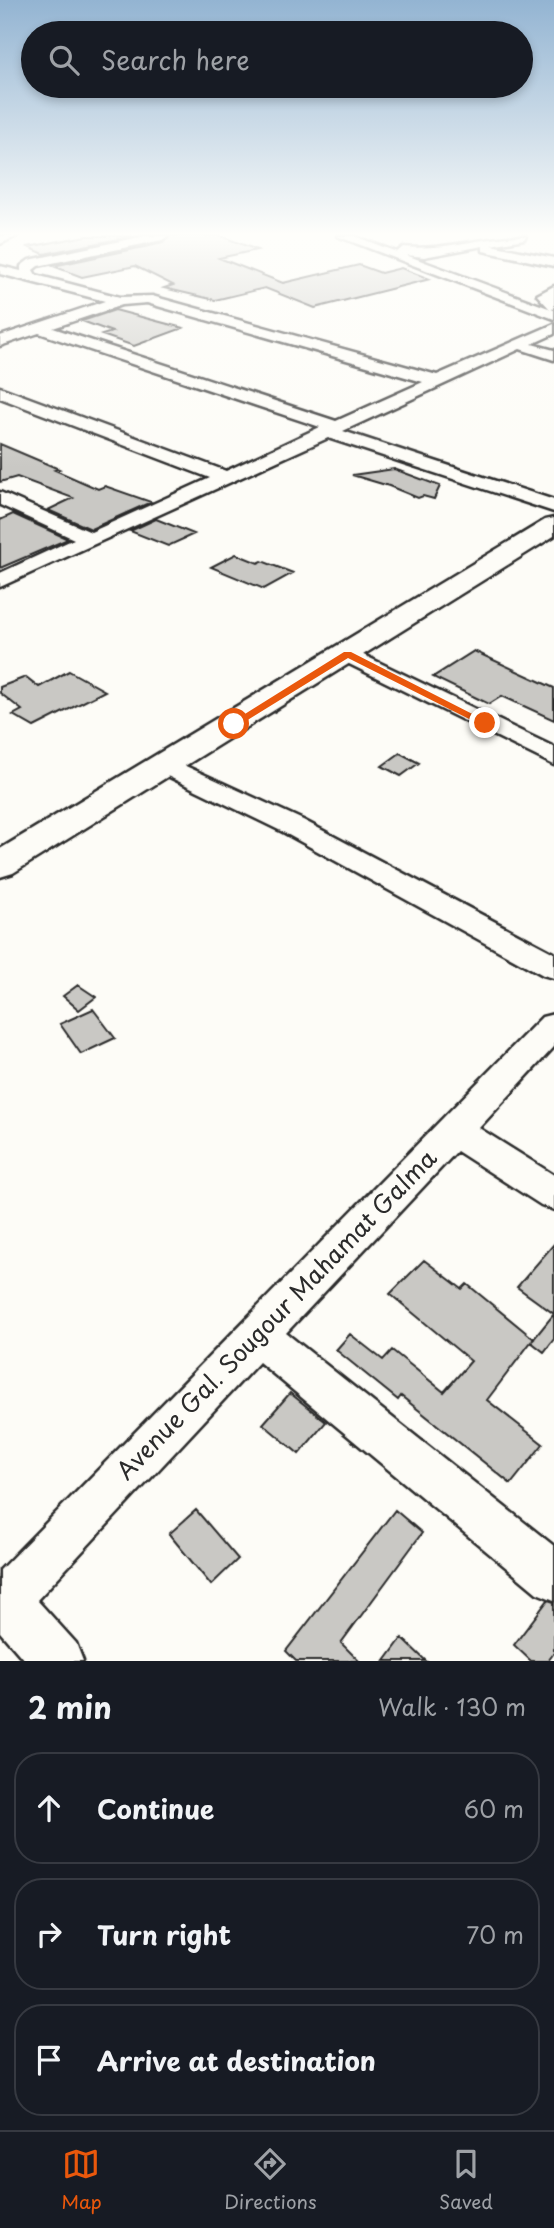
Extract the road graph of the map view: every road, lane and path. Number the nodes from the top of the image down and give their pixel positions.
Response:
1 (82, 314) edge
2 (203, 314) edge
3 (38, 328) junction
4 (554, 328) edge
5 (0, 341) edge
6 (518, 344) junction
7 (554, 355) edge
8 (439, 381) junction
9 (0, 392) edge
10 (332, 429) junction
11 (225, 477) junction
12 (0, 498) edge
13 (554, 506) edge
14 (554, 525) edge
15 (90, 539) junction
16 (0, 581) edge
17 (347, 654) junction
18 (554, 757) edge
19 (166, 765) junction
20 (0, 865) edge
21 (554, 967) edge
22 (554, 1026) edge
23 (453, 1130) junction
24 (554, 1194) edge
25 (258, 1336) junction
26 (554, 1576) edge
27 (2, 1602) edge
28 (58, 1661) edge

1 - 3 street
2 - 8 street
3 - 5 street
3 - 10 street
4 - 6 street
6 - 7 street
6 - 8 street
8 - 10 street
9 - 11 street
10 - 11 street
10 - 13 street
11 - 15 street
12 - 15 street
14 - 17 main road
15 - 16 street
17 - 18 street
17 - 19 main road
19 - 20 main road
19 - 21 street
22 - 23 street, Avenue Gal. Sougour Mahamat Galma
23 - 24 street
23 - 25 street, Avenue Gal. Sougour Mahamat Galma
25 - 26 street
25 - 27 street, Avenue Gal. Sougour Mahamat Galma
27 - 28 street

